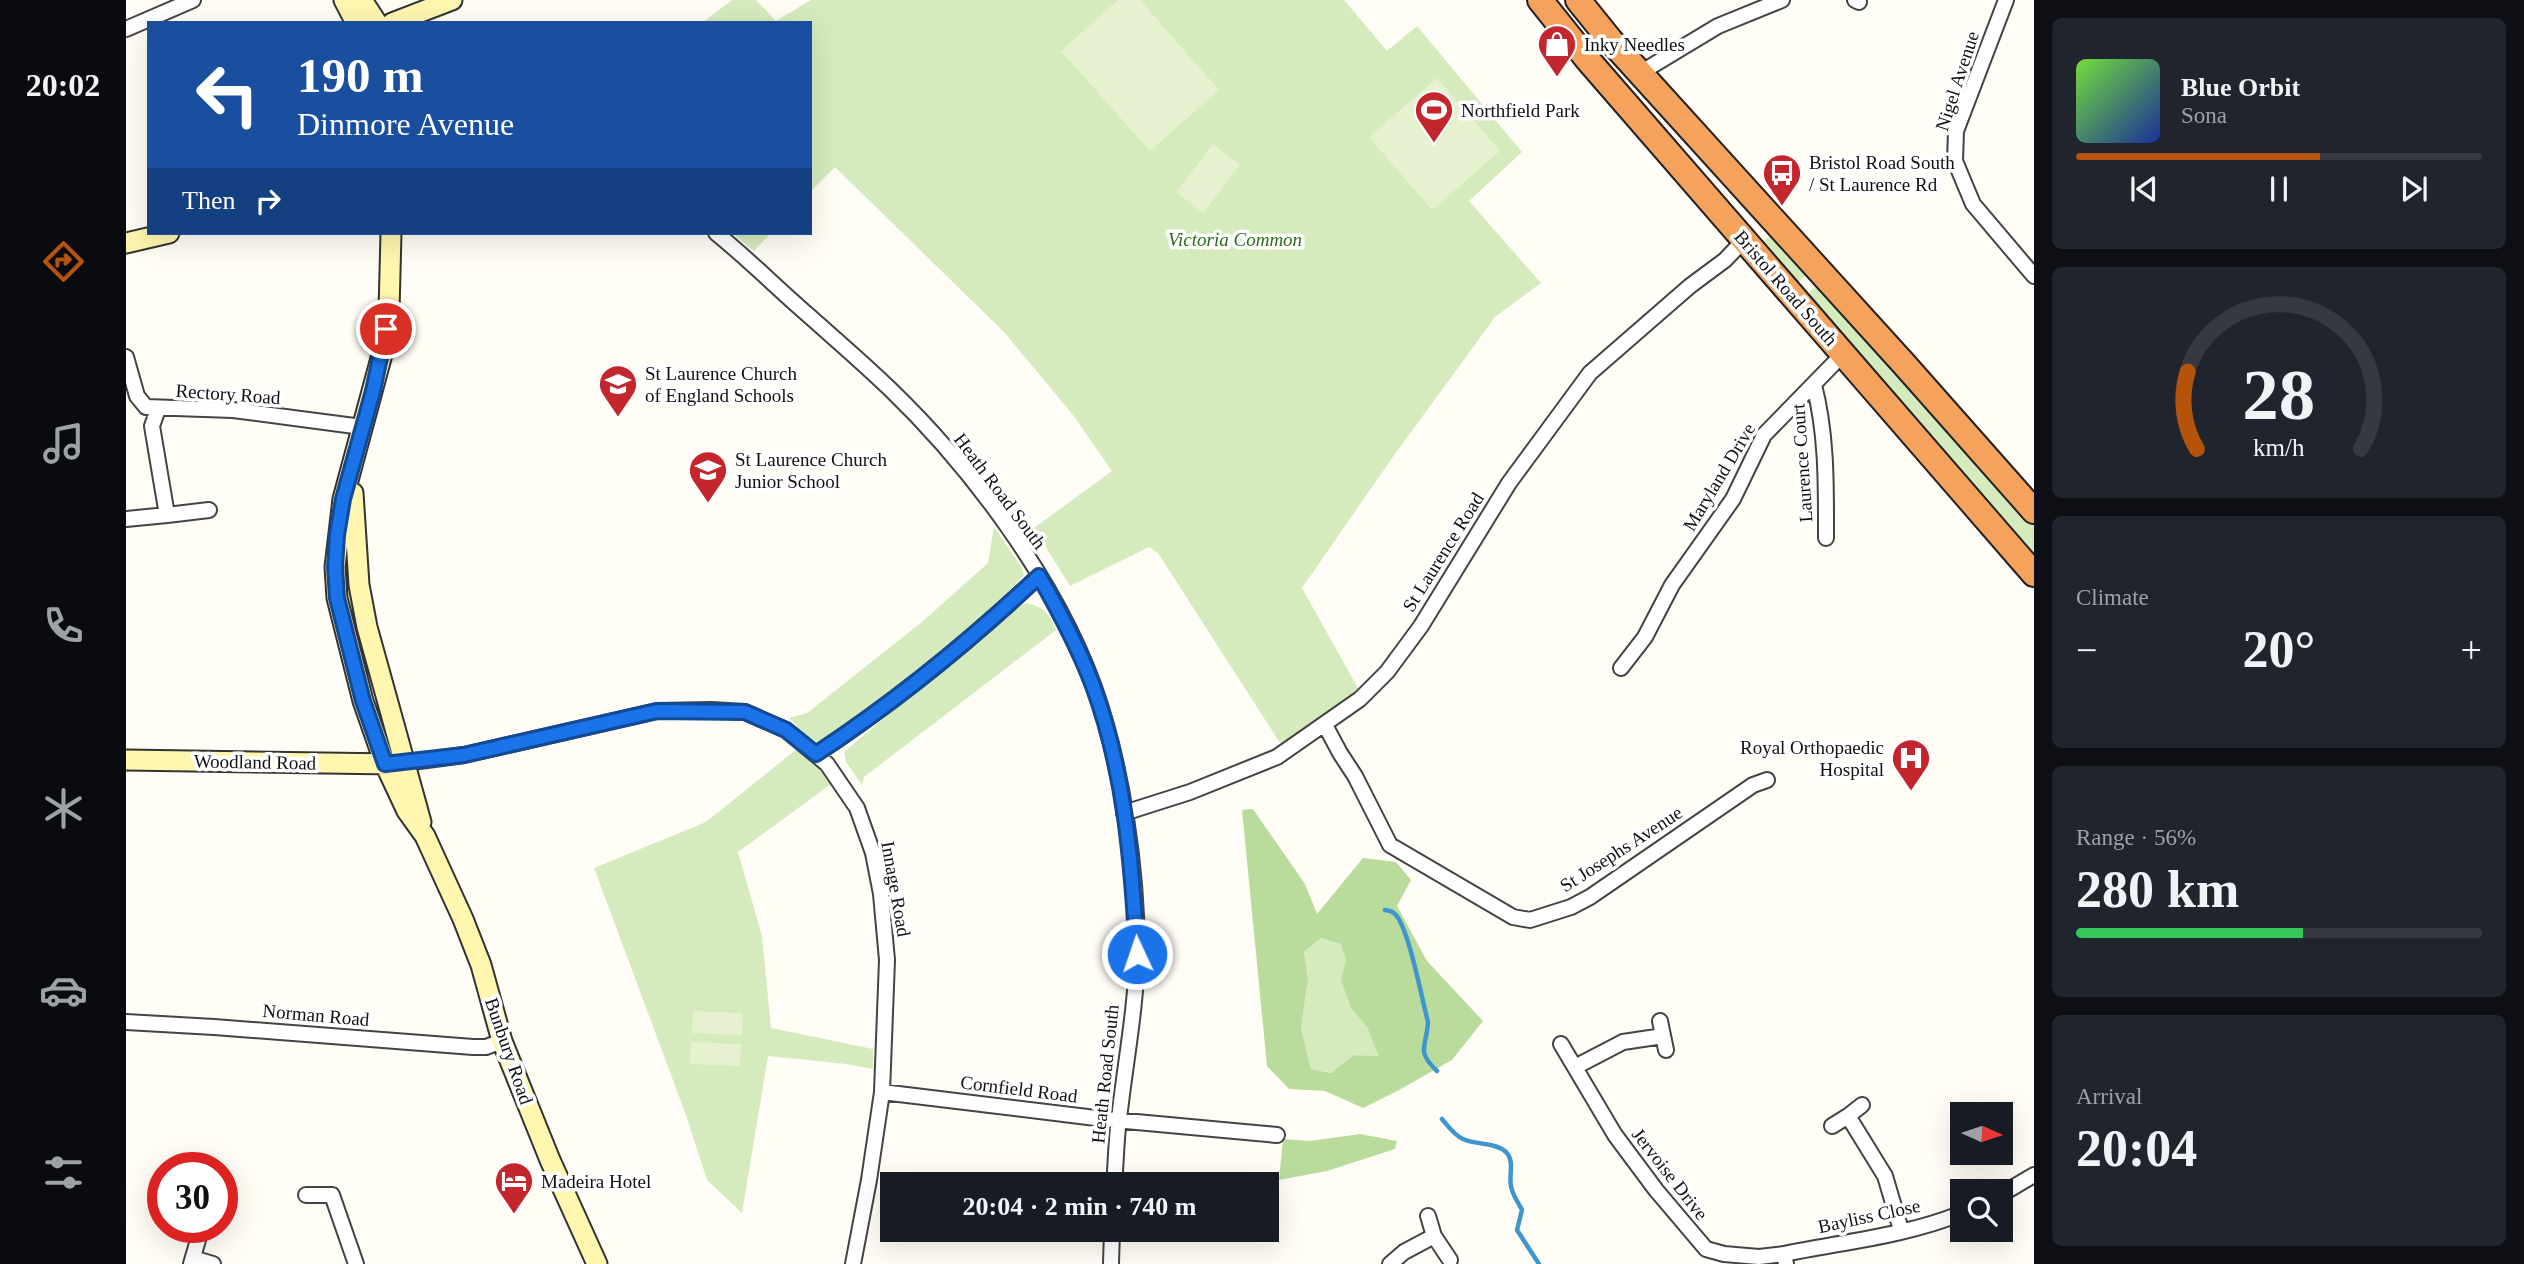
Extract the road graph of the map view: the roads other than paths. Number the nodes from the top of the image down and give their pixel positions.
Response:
1 (193, 0) edge
2 (344, 0) edge
3 (362, 0) edge
4 (452, 0) edge
5 (458, 0) edge
6 (1540, 0) edge
7 (1578, 0) edge
8 (1782, 0) edge
9 (2006, 0) edge
10 (355, 21) edge
11 (376, 21) edge
12 (397, 21) edge
13 (430, 21) edge
14 (126, 29) edge
15 (1640, 73) junction
16 (1771, 217) junction
17 (160, 235) edge
18 (391, 235) edge
19 (718, 235) edge
20 (1744, 240) junction
21 (126, 243) edge
22 (1824, 275) junction
23 (2034, 276) edge
24 (1802, 307) junction
25 (1843, 354) junction
26 (126, 357) edge
27 (1814, 386) junction
28 (158, 409) junction
29 (362, 427) junction
30 (209, 510) dead end
31 (2034, 511) edge
32 (166, 516) junction
33 (126, 519) edge
34 (1826, 538) dead end
35 (2034, 574) edge
36 (1039, 576) junction
37 (1621, 668) dead end
38 (1325, 725) junction
39 (816, 754) junction
40 (126, 760) edge
41 (395, 763) junction
42 (1767, 780) dead end
43 (1124, 813) junction
44 (126, 1022) edge
45 (1663, 1036) dead end
46 (502, 1041) junction
47 (1561, 1044) dead end
48 (1575, 1067) junction
49 (882, 1092) junction
50 (1862, 1105) dead end
51 (1848, 1116) junction
52 (1118, 1120) junction
53 (1832, 1126) dead end
54 (1277, 1135) dead end
55 (1115, 1172) edge
56 (2034, 1175) edge
57 (2013, 1187) edge
58 (306, 1195) dead end
59 (1428, 1216) dead end
60 (1950, 1216) edge
61 (1901, 1230) junction
62 (1434, 1236) junction
63 (1112, 1242) edge
64 (197, 1243) edge
65 (1785, 1259) edge
66 (1450, 1260) dead end
67 (192, 1261) edge
68 (213, 1264) edge
69 (356, 1264) edge
70 (597, 1264) edge
71 (853, 1264) edge
72 (1111, 1264) edge
73 (1390, 1264) edge

1 - 14 street
2 - 10 main road
3 - 11 main road
4 - 12 main road
5 - 13 main road
6 - 20 highway, Bristol Road South
7 - 15 highway, Bristol Road South
8 - 15 street
9 - 23 street, Nigel Avenue
15 - 16 highway, Bristol Road South
16 - 20 highway
16 - 22 highway, Bristol Road South
17 - 21 main road
18 - 29 main road, Bunbury Road
19 - 36 street, Heath Road South
20 - 24 highway, Bristol Road South
20 - 38 street, St Laurence Road
22 - 24 highway
22 - 31 highway, Bristol Road South
24 - 25 highway, Bristol Road South
25 - 27 street, Maryland Drive
25 - 35 highway, Bristol Road South
26 - 28 street, Rectory Road
27 - 34 street, Laurence Court
27 - 37 street, Maryland Drive
28 - 29 street, Rectory Road
28 - 32 street
29 - 41 main road, Bunbury Road
30 - 32 street
32 - 33 street
36 - 39 street
36 - 43 street, Heath Road South
38 - 42 street, St Josephs Avenue
38 - 43 street, St Laurence Road
39 - 41 street, Innage Road
39 - 49 street, Innage Road
40 - 41 main road, Woodland Road
41 - 46 main road, Bunbury Road
43 - 52 street, Heath Road South
44 - 46 street, Norman Road
45 - 48 street
46 - 70 main road, Bunbury Road
47 - 48 street, Jervoise Drive
48 - 65 street, Jervoise Drive
49 - 52 street, Cornfield Road
49 - 71 street, Innage Road
50 - 51 street
51 - 53 street
51 - 61 street
52 - 54 street, Cornfield Road
52 - 55 street, Heath Road South
56 - 57 street
58 - 69 street
59 - 62 street
60 - 61 street, Bayliss Close
61 - 65 street, Bayliss Close
62 - 66 street
62 - 73 street
63 - 72 street
64 - 67 street
67 - 68 street

